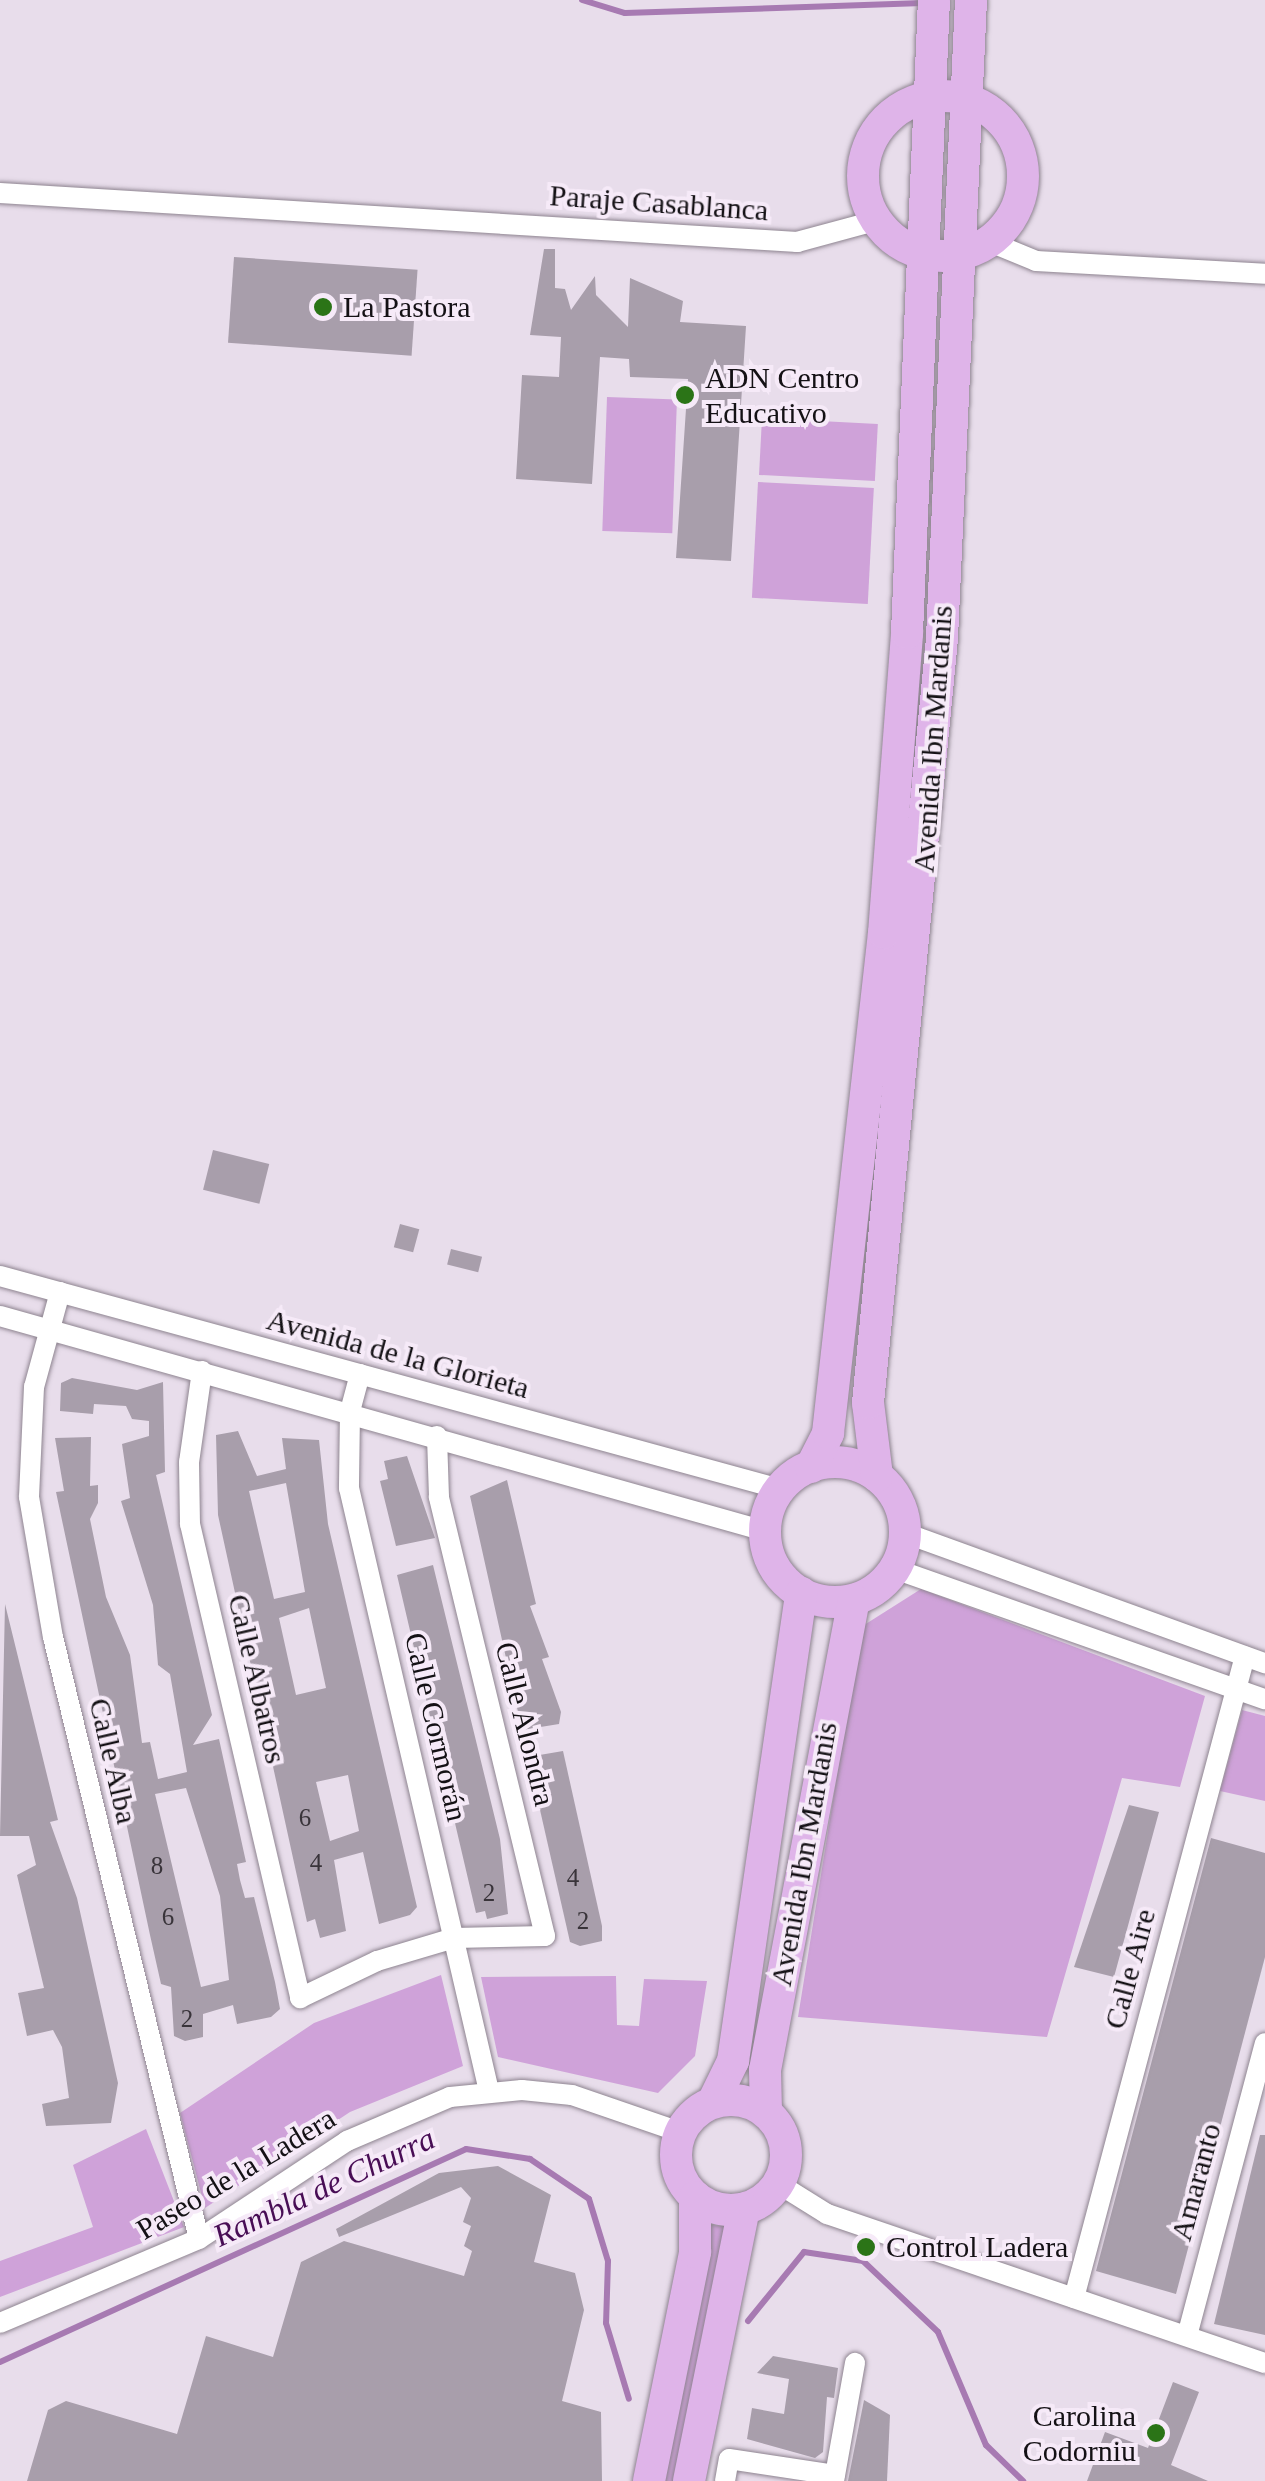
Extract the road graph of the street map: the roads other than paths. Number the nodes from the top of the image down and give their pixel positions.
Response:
1 (934, 0) edge
2 (971, 0) edge
3 (926, 97) junction
4 (966, 98) junction
5 (0, 193) edge
6 (874, 221) junction
7 (976, 249) junction
8 (925, 256) junction
9 (1265, 274) edge
10 (0, 1276) edge
11 (60, 1292) junction
12 (0, 1316) edge
13 (45, 1328) junction
14 (202, 1372) junction
15 (360, 1374) junction
16 (350, 1412) junction
17 (437, 1436) junction
18 (810, 1466) junction
19 (877, 1476) junction
20 (780, 1489) junction
21 (765, 1532) junction
22 (905, 1533) junction
23 (894, 1569) junction
24 (801, 1594) junction
25 (854, 1600) junction
26 (1255, 1660) edge
27 (1235, 1691) junction
28 (1265, 1699) edge
29 (454, 1938) junction
30 (1265, 2043) edge
31 (489, 2091) junction
32 (713, 2102) junction
33 (766, 2111) junction
34 (680, 2132) junction
35 (778, 2184) junction
36 (695, 2197) junction
37 (744, 2209) junction
38 (199, 2238) junction
39 (1074, 2298) junction
40 (0, 2323) edge
41 (1186, 2336) junction
42 (855, 2363) dead end
43 (1265, 2363) edge
44 (835, 2478) edge
45 (649, 2481) edge
46 (688, 2481) edge
47 (725, 2481) edge

1 - 3 main road, Avenida Ibn Mardanis
2 - 4 main road, Avenida Ibn Mardanis
3 - 4 main road
3 - 6 main road
3 - 8 main road, Avenida Ibn Mardanis
4 - 7 main road, Avenida Ibn Mardanis
4 - 7 main road
5 - 6 street, Paraje Casablanca
6 - 8 main road
7 - 8 main road
7 - 9 street
7 - 19 main road, Avenida Ibn Mardanis
8 - 18 main road, Avenida Ibn Mardanis
10 - 11 street, Avenida de la Glorieta
11 - 13 street, Calle Alba
11 - 15 street, Avenida de la Glorieta
12 - 13 street
13 - 14 street
13 - 38 street, Calle Alba
14 - 16 street
14 - 29 street, Calle Albatros
15 - 16 street, Calle Cormorán
15 - 20 street, Avenida de la Glorieta
16 - 17 street
16 - 29 street, Calle Cormorán
17 - 21 street
17 - 29 street, Calle Alondra
18 - 19 main road
18 - 20 main road
19 - 22 main road
20 - 21 main road
21 - 24 main road
22 - 23 main road
22 - 26 street
23 - 25 main road
23 - 27 street
24 - 25 main road
24 - 32 main road, Avenida Ibn Mardanis
25 - 33 main road, Avenida Ibn Mardanis
26 - 27 street, Calle Aire
27 - 28 street
27 - 39 street, Calle Aire
29 - 31 street, Calle Cormorán
30 - 41 street, Amaranto
31 - 34 street, Paseo de la Ladera
31 - 38 street, Paseo de la Ladera
32 - 33 main road
32 - 34 main road
33 - 35 main road
34 - 36 main road
35 - 37 main road
35 - 39 street
36 - 37 main road
36 - 45 main road
37 - 46 main road
38 - 40 street, Paseo de la Ladera
39 - 41 street
41 - 43 street
42 - 44 street
44 - 47 street

